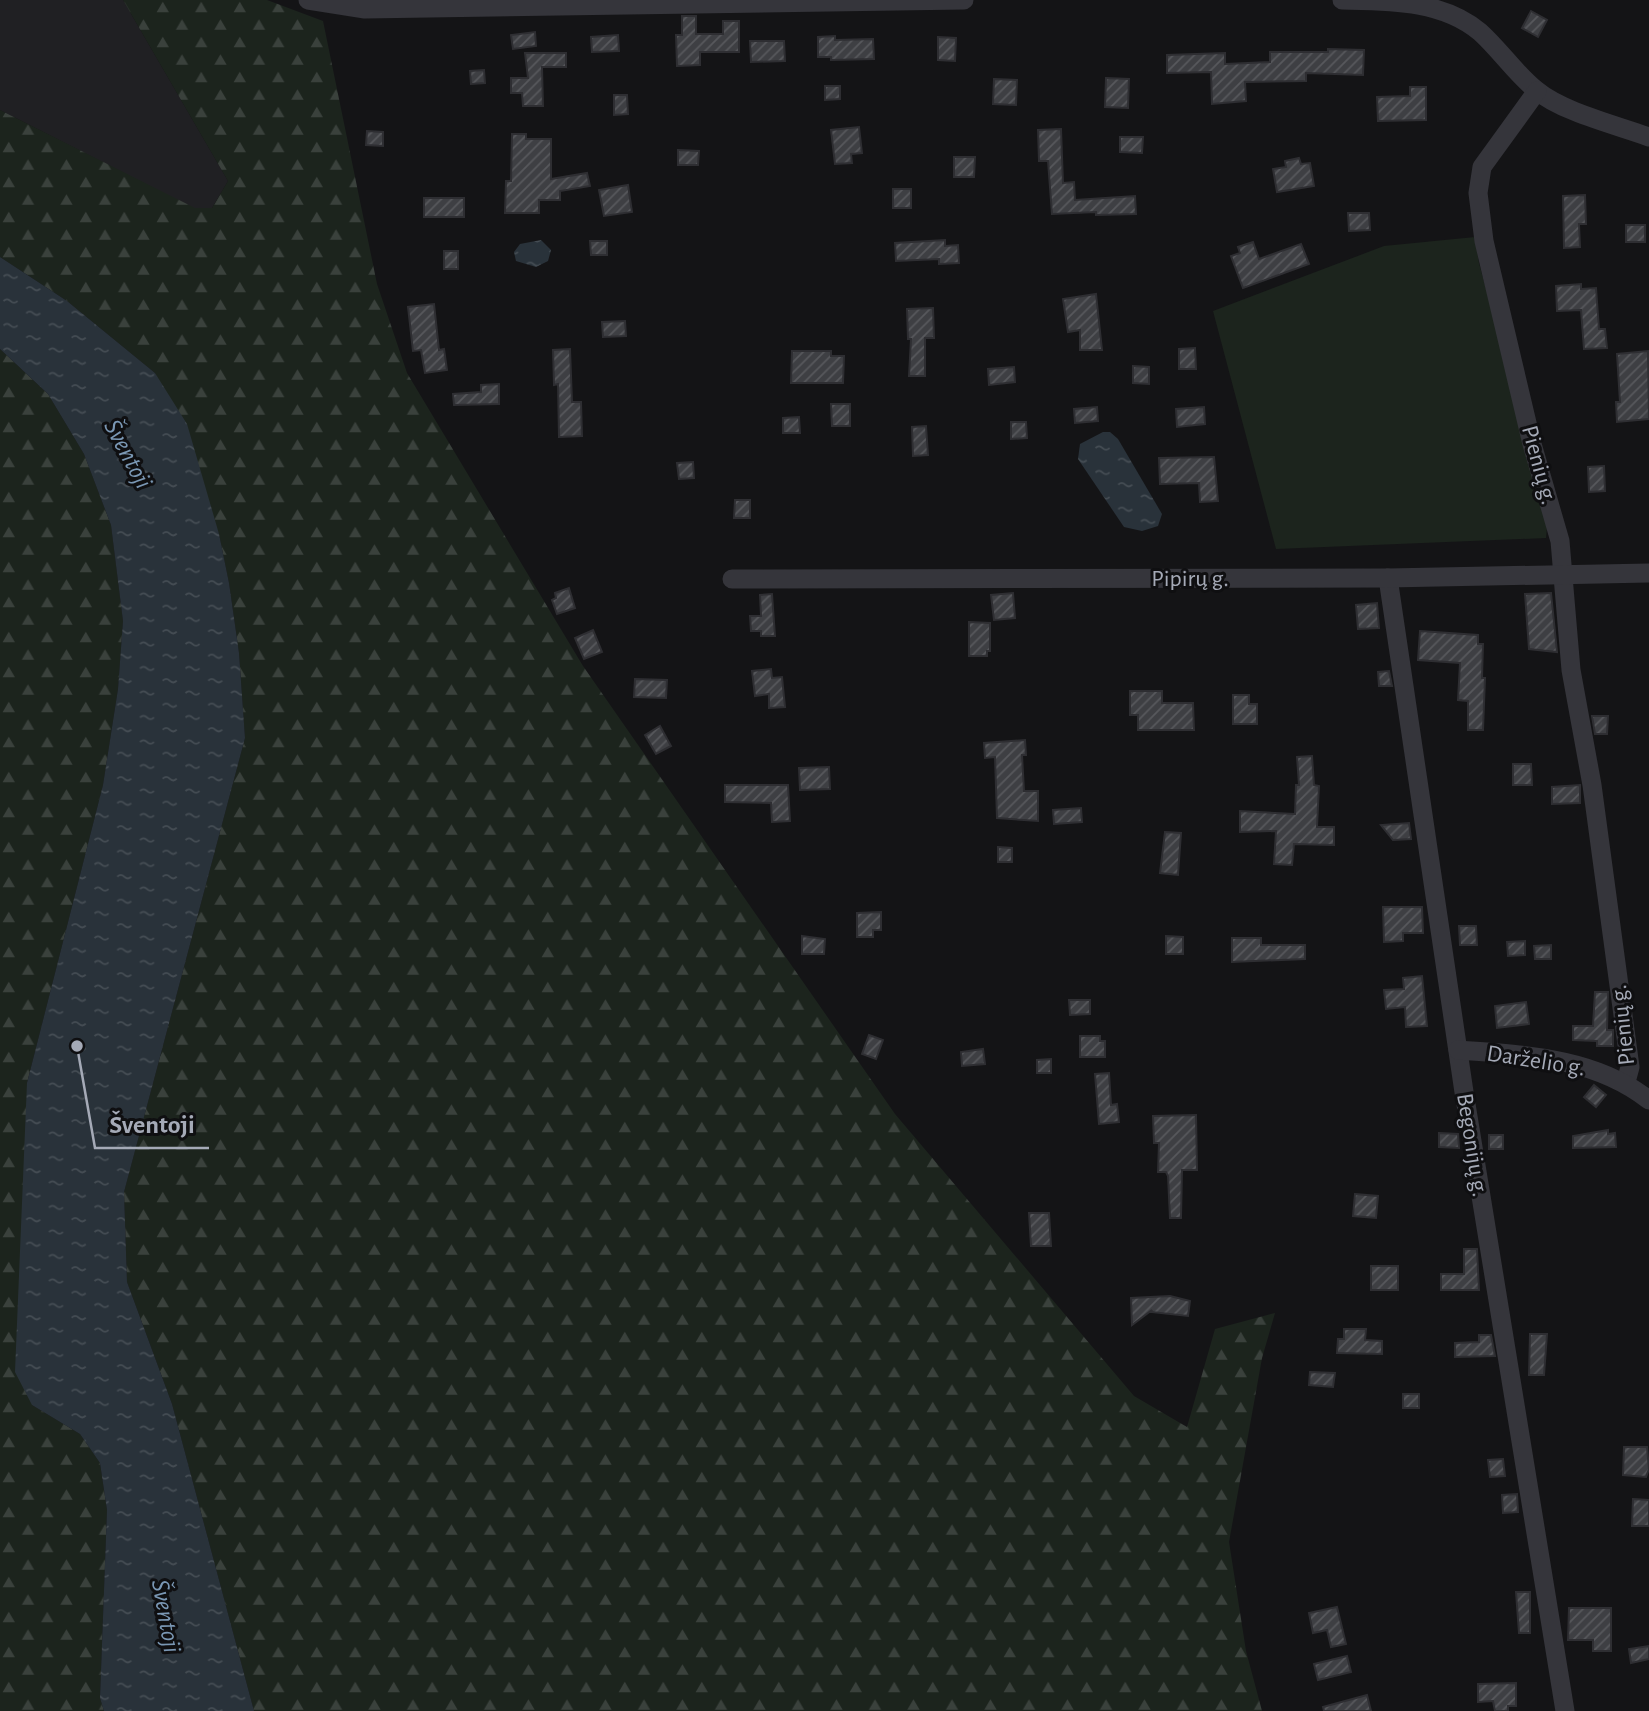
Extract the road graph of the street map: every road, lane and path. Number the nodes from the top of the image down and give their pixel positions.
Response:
1 (309, 0) edge
2 (964, 0) edge
3 (1342, 0) edge
4 (1537, 91) junction
5 (1649, 137) edge
6 (1564, 573) junction
7 (1649, 573) edge
8 (1388, 578) junction
9 (732, 579) dead end
10 (1458, 1050) junction
11 (1626, 1082) junction
12 (1649, 1100) edge
13 (1565, 1711) edge

1 - 2 street
3 - 4 street
4 - 5 street
4 - 6 street, Pienių g.
6 - 7 street, Pipirų g.
6 - 8 street, Pipirų g.
6 - 11 street, Pienių g.
8 - 9 street, Pipirų g.
8 - 10 street, Begonijų g.
10 - 11 street, Darželio g.
10 - 13 street, Begonijų g.
11 - 12 street, Darželio g.

